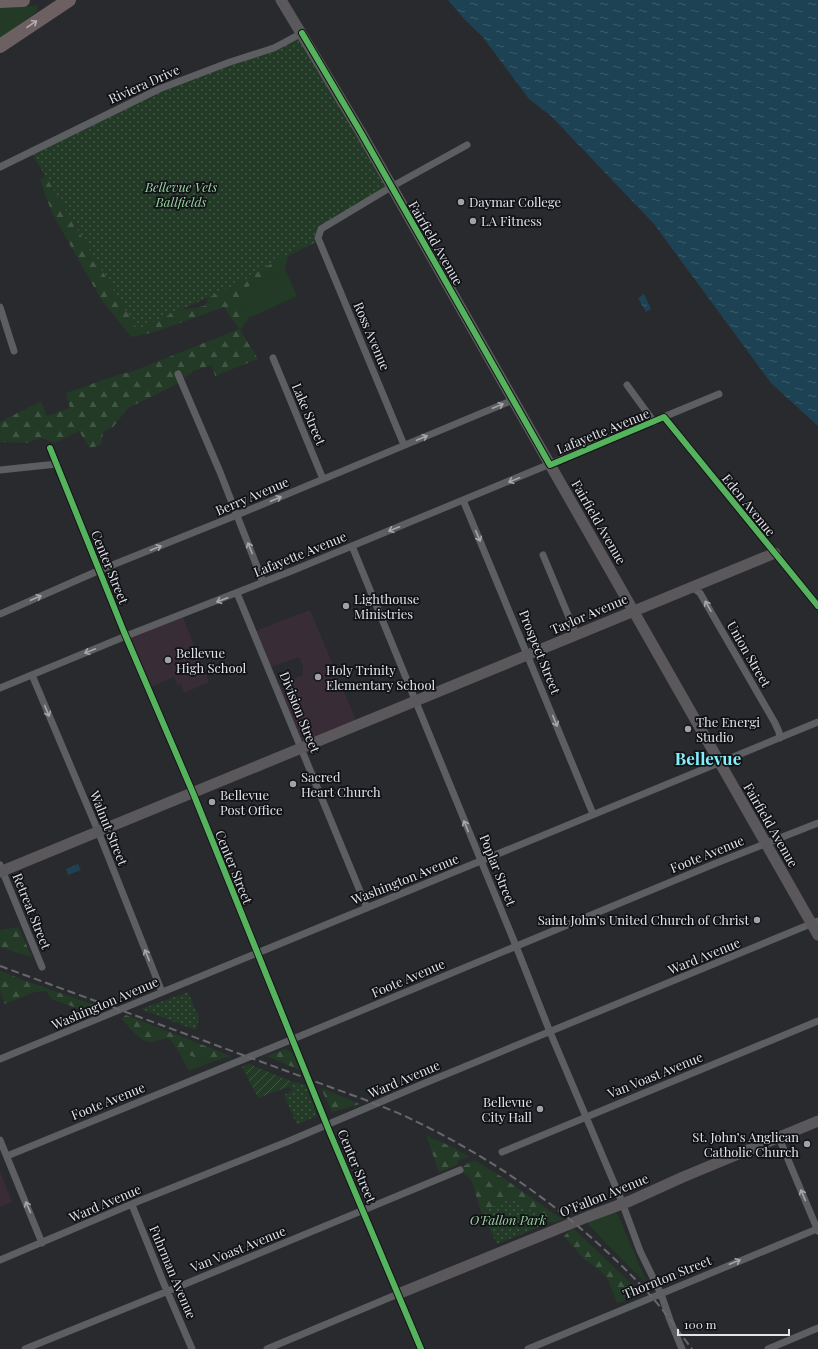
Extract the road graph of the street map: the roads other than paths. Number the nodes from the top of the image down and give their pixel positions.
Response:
1 (23, 0) edge
2 (69, 0) edge
3 (282, 0) edge
4 (0, 1) edge
5 (302, 33) junction
6 (0, 46) edge
7 (467, 145) dead end
8 (0, 167) edge
9 (391, 188) junction
10 (0, 307) edge
11 (14, 351) dead end
12 (273, 358) dead end
13 (178, 374) dead end
14 (627, 385) dead end
15 (720, 394) dead end
16 (513, 400) junction
17 (664, 417) junction
18 (654, 422) junction
19 (404, 445) junction
20 (50, 448) dead end
21 (57, 464) junction
22 (550, 465) junction
23 (0, 470) edge
24 (323, 479) junction
25 (463, 500) junction
26 (237, 515) junction
27 (352, 546) junction
28 (775, 553) junction
29 (543, 555) dead end
30 (100, 570) junction
31 (263, 582) junction
32 (692, 587) junction
33 (237, 594) junction
34 (818, 606) edge
35 (633, 611) junction
36 (0, 614) edge
37 (576, 634) junction
38 (126, 636) junction
39 (528, 655) junction
40 (32, 675) junction
41 (0, 688) edge
42 (416, 702) junction
43 (818, 722) edge
44 (780, 738) junction
45 (301, 748) junction
46 (720, 762) junction
47 (192, 792) junction
48 (593, 814) junction
49 (818, 823) edge
50 (98, 831) junction
51 (766, 843) junction
52 (481, 862) junction
53 (1, 869) edge
54 (366, 908) junction
55 (815, 923) edge
56 (818, 935) edge
57 (516, 946) junction
58 (257, 953) junction
59 (42, 967) dead end
60 (162, 992) junction
61 (818, 1021) edge
62 (550, 1032) junction
63 (293, 1039) junction
64 (0, 1059) edge
65 (586, 1116) junction
66 (818, 1122) edge
67 (328, 1124) junction
68 (779, 1138) junction
69 (0, 1140) edge
70 (502, 1152) dead end
71 (7, 1156) junction
72 (460, 1170) dead end
73 (622, 1203) junction
74 (132, 1204) junction
75 (363, 1209) junction
76 (817, 1230) edge
77 (42, 1243) junction
78 (0, 1260) edge
79 (167, 1292) junction
80 (398, 1294) junction
81 (661, 1294) junction
82 (818, 1328) edge
83 (778, 1347) edge
84 (25, 1349) edge
85 (192, 1349) edge
86 (267, 1349) edge
87 (420, 1349) edge
88 (528, 1349) edge
89 (682, 1349) edge
90 (768, 1349) edge

1 - 4 highway
6 -> 2 highway
3 - 5 street, Fairfield Avenue
5 - 8 street, Riviera Drive
5 - 9 street, Fairfield Avenue
7 - 9 street
9 - 16 street, Fairfield Avenue
9 - 19 street, Ross Avenue
10 - 11 street
12 - 24 street, Lake Street
13 - 26 street
14 - 18 street
15 - 17 street, Lafayette Avenue
19 -> 16 street, Berry Avenue
16 - 22 street, Fairfield Avenue
17 - 18 street, Lafayette Avenue
17 - 28 street, Eden Avenue
18 - 22 street, Lafayette Avenue
19 - 24 street, Berry Avenue
20 - 21 street, Center Street
21 - 23 street
21 - 30 street, Center Street
22 -> 25 street, Lafayette Avenue
22 - 35 street, Fairfield Avenue
26 -> 24 street, Berry Avenue
25 -> 27 street, Lafayette Avenue
25 -> 39 street, Prospect Street
30 -> 26 street, Berry Avenue
31 -> 26 street
27 - 31 street, Lafayette Avenue
27 - 42 street, Poplar Street
28 - 32 street, Taylor Avenue
28 - 34 street, Eden Avenue
29 - 37 street
36 -> 30 street, Berry Avenue
30 - 38 street, Center Street
31 - 33 street, Lafayette Avenue
32 - 35 street, Taylor Avenue
44 -> 32 street, Union Street
33 -> 38 street, Lafayette Avenue
33 - 45 street, Division Street
35 - 37 street, Taylor Avenue
35 - 46 street, Fairfield Avenue
37 - 39 street, Taylor Avenue
38 -> 40 street, Lafayette Avenue
38 - 47 street, Center Street
39 - 42 street, Taylor Avenue
39 -> 48 street, Prospect Street
40 - 41 street, Lafayette Avenue
40 -> 50 street, Walnut Street
42 - 45 street, Taylor Avenue
52 -> 42 street, Poplar Street
43 - 44 street, Washington Avenue
44 - 46 street, Washington Avenue
45 - 47 street, Taylor Avenue
45 - 54 street, Division Street
46 - 48 street, Washington Avenue
46 - 51 street, Fairfield Avenue
47 - 50 street, Taylor Avenue
47 - 58 street, Center Street
48 - 52 street, Washington Avenue
49 - 51 street, Foote Avenue
50 - 53 street, Taylor Avenue
60 -> 50 street, Walnut Street
51 - 55 street, Fairfield Avenue
51 - 57 street, Foote Avenue
52 - 54 street, Washington Avenue
52 - 57 street, Poplar Street
53 - 59 street, Retreat Street
54 - 58 street, Washington Avenue
55 - 56 street, Fairfield Avenue
55 - 62 street, Ward Avenue
57 - 62 street, Poplar Street
57 - 63 street, Foote Avenue
58 - 60 street, Washington Avenue
58 - 63 street, Center Street
60 - 64 street, Washington Avenue
61 - 65 street, Van Voast Avenue
62 - 65 street, Poplar Street
62 - 67 street, Ward Avenue
63 - 67 street, Center Street
63 - 71 street, Foote Avenue
65 - 70 street, Van Voast Avenue
65 - 73 street, Poplar Street
66 - 68 street, O’Fallon Avenue
67 - 74 street, Ward Avenue
67 - 75 street, Center Street
68 - 73 street, O’Fallon Avenue
76 -> 68 street
69 - 71 street
77 -> 71 street
72 - 75 street, Van Voast Avenue
73 - 80 street, O’Fallon Avenue
73 - 81 street, Poplar Street
74 - 77 street, Ward Avenue
74 - 79 street, Fuhrman Avenue
75 - 79 street, Van Voast Avenue
75 - 80 street, Center Street
81 -> 76 street, Thornton Street
77 - 78 street, Ward Avenue
79 - 84 street, Van Voast Avenue
79 - 85 street, Fuhrman Avenue
80 - 86 street, O’Fallon Avenue
80 - 87 street, Center Street
81 - 88 street, Thornton Street
81 - 89 street, Poplar Street
82 - 83 street
83 - 90 street

